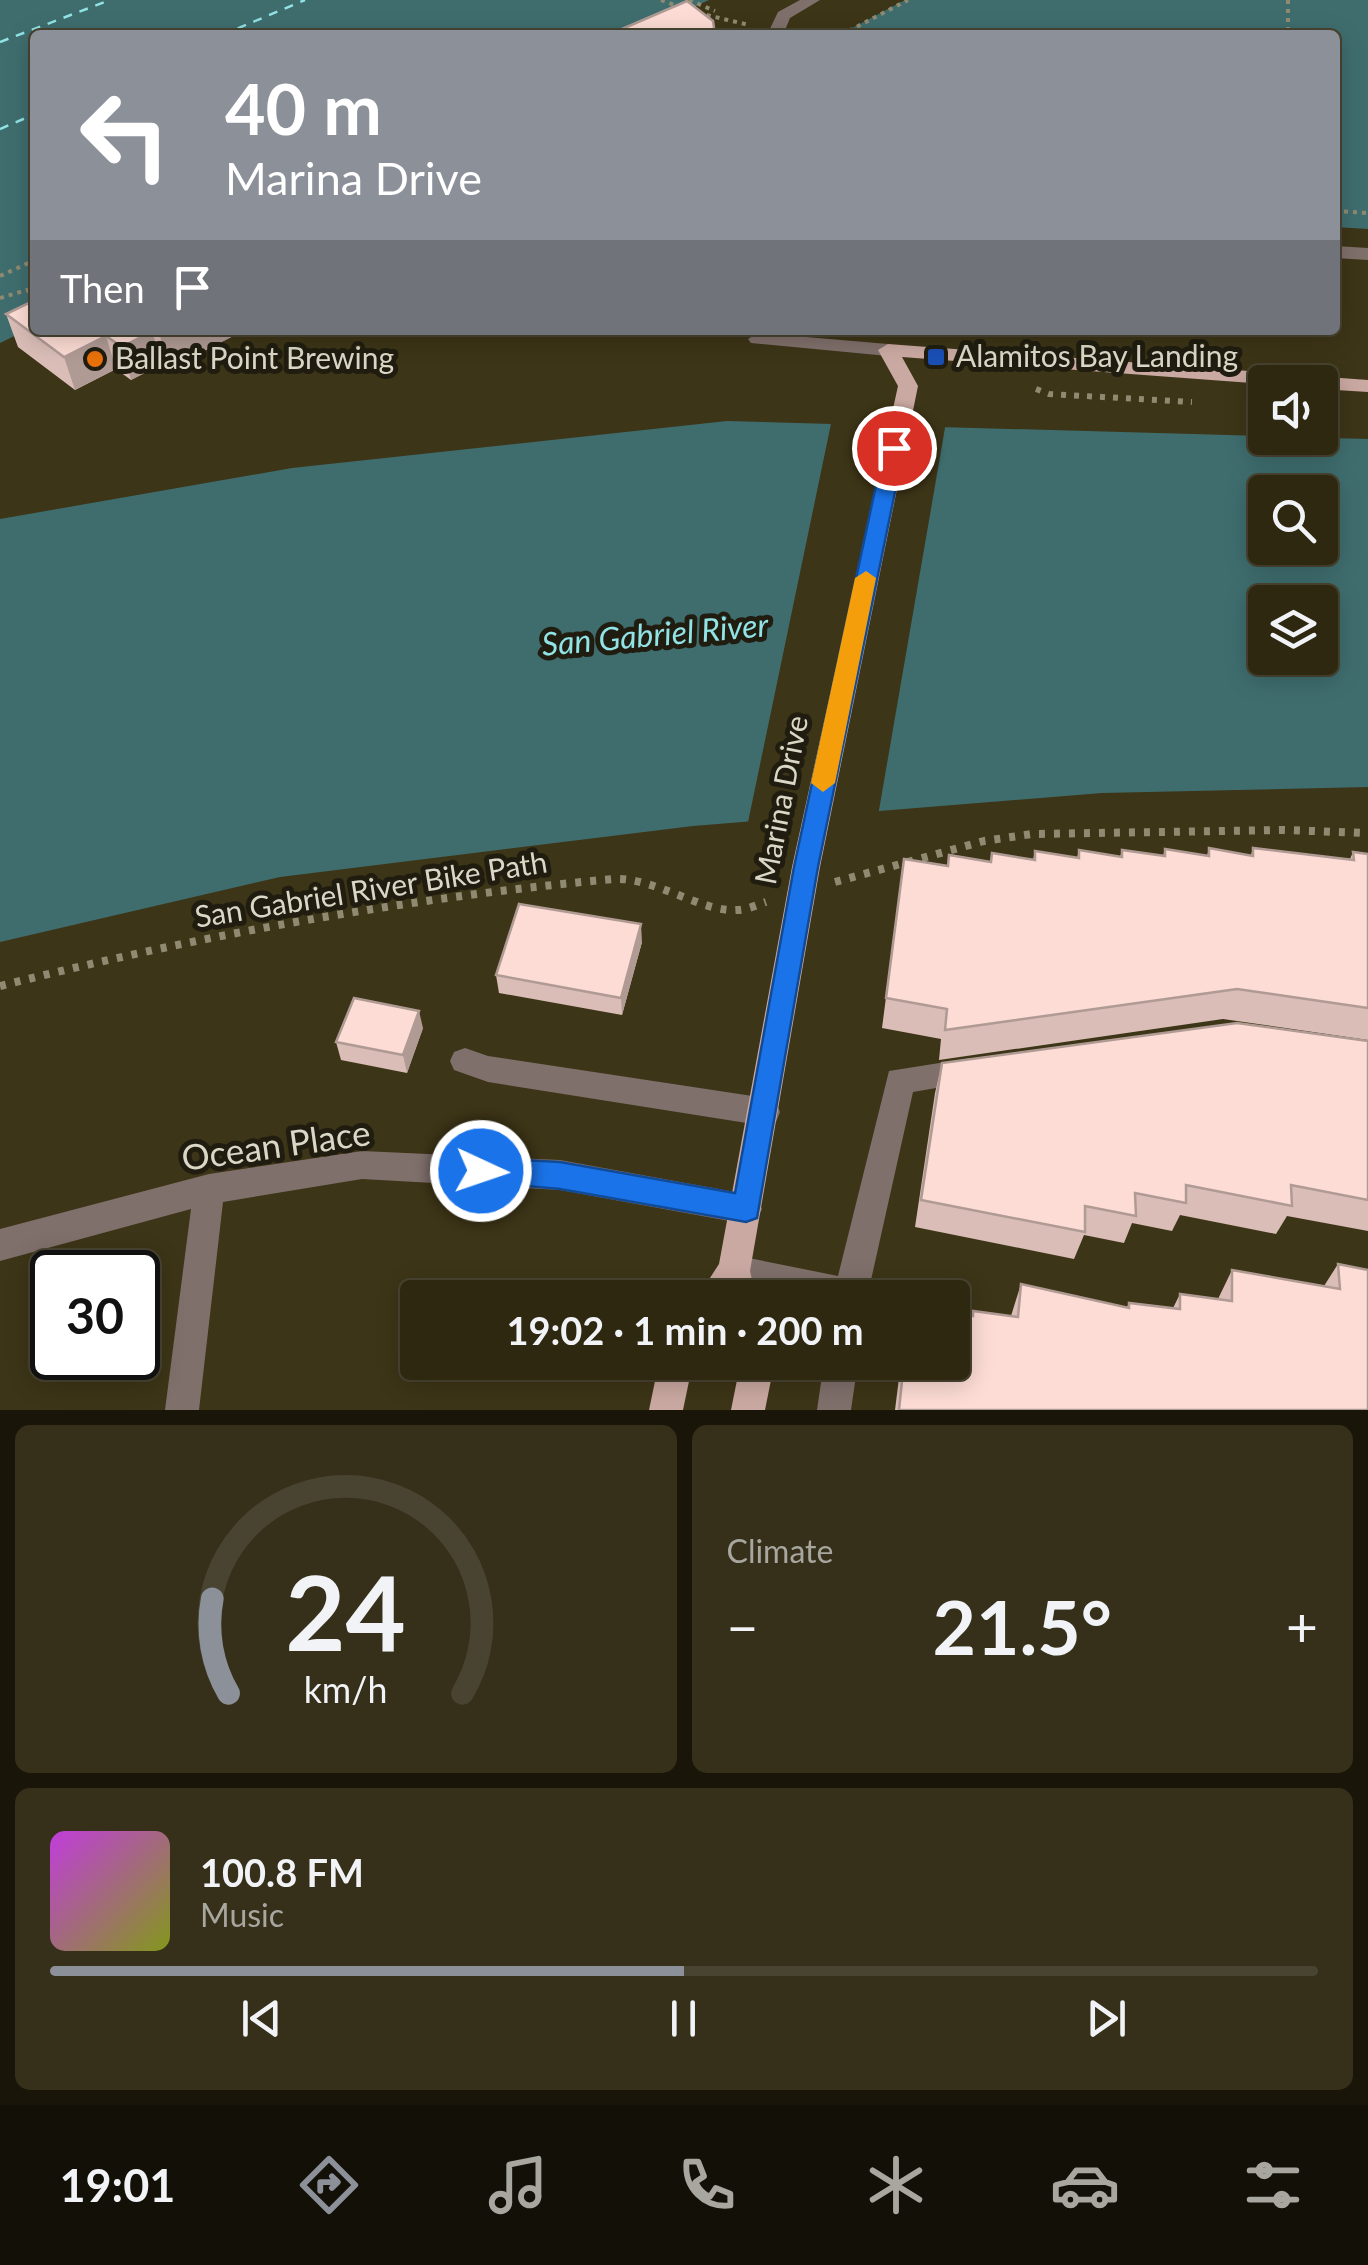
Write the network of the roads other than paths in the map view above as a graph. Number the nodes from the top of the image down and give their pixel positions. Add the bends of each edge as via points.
1 (812, 0) edge
2 (776, 30) edge
3 (1340, 252) edge
4 (1368, 254) edge
5 (873, 335) edge
6 (758, 339) dead end
7 (888, 350) junction
8 (1368, 386) edge
9 (466, 1061) dead end
10 (998, 1067) edge
11 (765, 1112) junction
12 (210, 1189) junction
13 (746, 1209) junction
14 (0, 1245) edge
15 (737, 1280) edge
16 (854, 1280) edge
17 (672, 1380) edge
18 (754, 1380) edge
19 (838, 1380) edge
20 (182, 1410) edge
21 (666, 1410) edge
22 (748, 1410) edge
23 (834, 1410) edge

1 - 2 street via 783,15
3 - 4 street
5 - 7 street
6 - 7 street
7 - 8 main road
7 - 11 main road, Marina Drive via 908,386 806,867
9 - 11 street
10 - 16 street via 900,1080
11 - 13 main road, Marina Drive
12 - 13 street, Ocean Place via 362,1165 560,1175
12 - 14 street, Ocean Place
12 - 20 street
13 - 15 main road, Marina Drive
17 - 21 main road
18 - 22 main road
19 - 23 street

